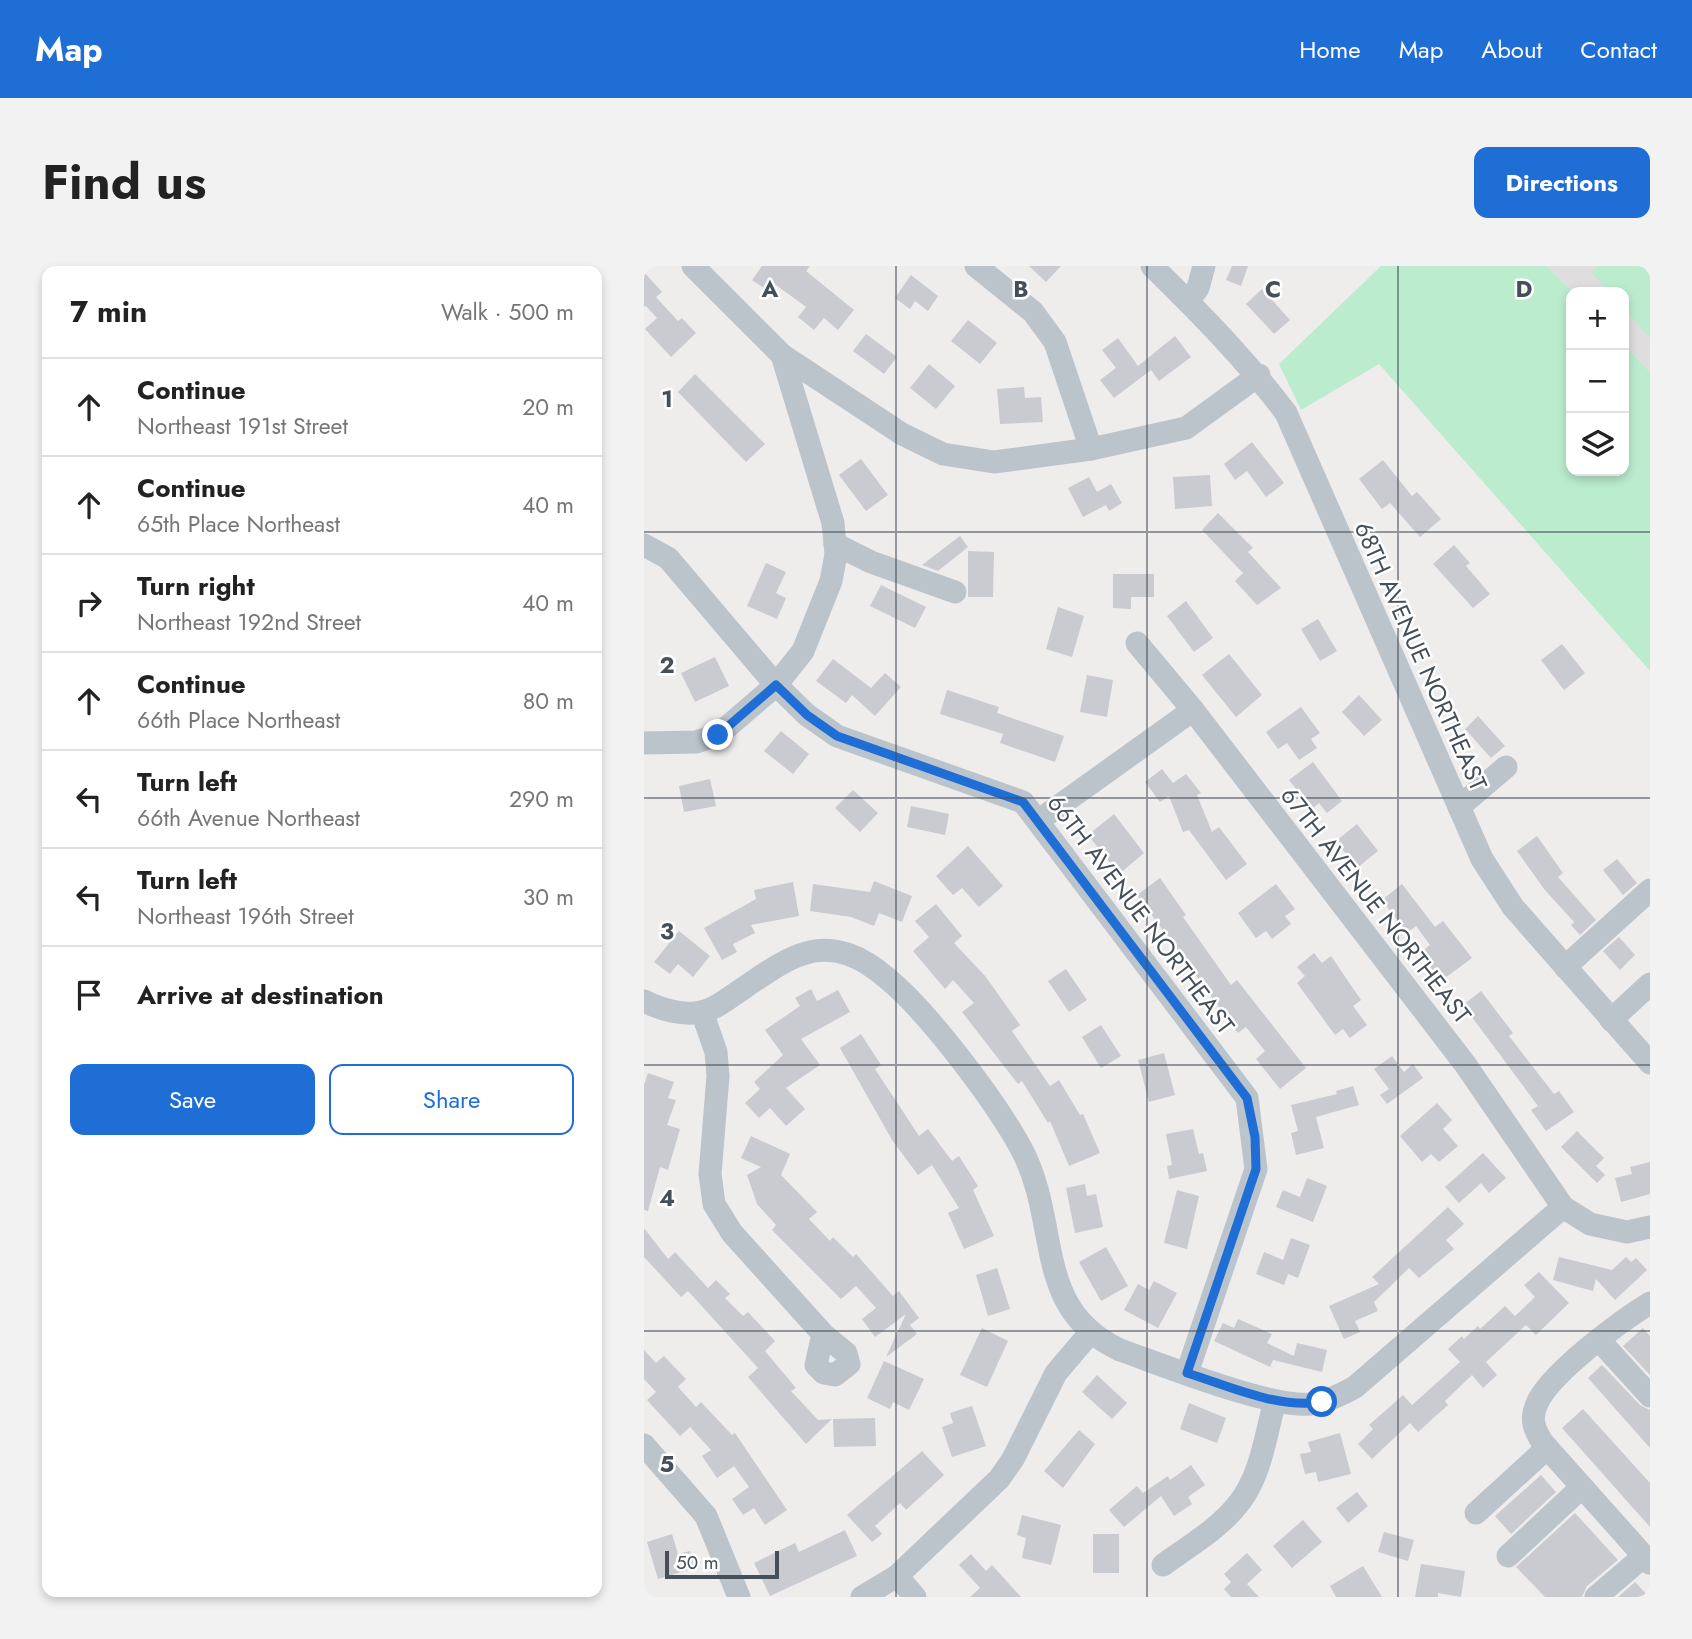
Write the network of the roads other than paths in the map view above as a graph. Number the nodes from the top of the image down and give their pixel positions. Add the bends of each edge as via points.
1 (693, 266) edge
2 (976, 266) edge
3 (1152, 266) edge
4 (1204, 266) edge
5 (1188, 301) junction
6 (782, 355) junction
7 (1259, 376) junction
8 (1091, 449) junction
9 (835, 544) junction
10 (644, 545) edge
11 (955, 592) dead end
12 (1137, 643) dead end
13 (776, 685) junction
14 (1193, 710) junction
15 (644, 743) edge
16 (1506, 767) dead end
17 (1459, 807) junction
18 (1038, 821) junction
19 (1650, 890) edge
20 (1565, 967) junction
21 (1650, 985) edge
22 (644, 1001) edge
23 (702, 1012) junction
24 (1611, 1020) junction
25 (1650, 1063) edge
26 (1563, 1207) junction
27 (1650, 1227) edge
28 (1650, 1303) edge
29 (1090, 1333) junction
30 (823, 1334) dead end
31 (1600, 1340) junction
32 (1187, 1373) junction
33 (1650, 1396) edge
34 (1275, 1401) junction
35 (644, 1446) edge
36 (1547, 1448) junction
37 (1583, 1487) junction
38 (1476, 1513) dead end
39 (1508, 1556) dead end
40 (1647, 1559) edge
41 (1163, 1565) dead end
42 (897, 1576) junction
43 (739, 1597) edge
44 (862, 1597) edge
45 (915, 1597) edge
46 (1596, 1597) edge

1 - 6 street
2 - 8 street via 1033,312 1055,342
3 - 5 street, 68TH AVENUE NORTHEAST
4 - 5 street via 1198,288
5 - 7 street, 68TH AVENUE NORTHEAST
6 - 8 street via 902,434 943,454 994,462
6 - 9 street
7 - 8 street via 1186,428
7 - 17 street, 68TH AVENUE NORTHEAST via 1286,413
9 - 11 street
9 - 13 street via 831,581 820,612 803,651
10 - 13 street, 66TH AVENUE NORTHEAST via 668,558
12 - 14 street, 67TH AVENUE NORTHEAST
13 - 15 street via 718,735 696,742
13 - 18 street, 66TH AVENUE NORTHEAST via 837,736 997,790 1023,802
14 - 18 street
14 - 26 street, 67TH AVENUE NORTHEAST via 1465,1064
16 - 17 street
17 - 20 street, 68TH AVENUE NORTHEAST via 1482,859 1513,907
18 - 32 street, 66TH AVENUE NORTHEAST via 1247,1098 1256,1169
19 - 20 street
20 - 24 street, 68TH AVENUE NORTHEAST
21 - 24 street
22 - 23 street via 682,1013
23 - 29 street via 802,952 828,950 850,956 889,980 975,1080 1021,1149 1036,1186 1061,1293 1069,1310
23 - 30 street via 716,1052 718,1076 710,1174 714,1205 732,1233
24 - 25 street, 68TH AVENUE NORTHEAST
26 - 27 street via 1590,1224 1614,1230
26 - 34 street via 1355,1387 1322,1402
28 - 31 street
29 - 32 street via 1120,1350
29 - 42 street via 1056,1373 999,1479
31 - 33 street
31 - 36 street via 1549,1385 1535,1406 1532,1422
32 - 34 street
34 - 41 street via 1255,1473 1241,1502
35 - 43 street via 706,1516
36 - 37 street
36 - 38 street
37 - 39 street
37 - 40 street
40 - 46 street
42 - 44 street
42 - 45 street

